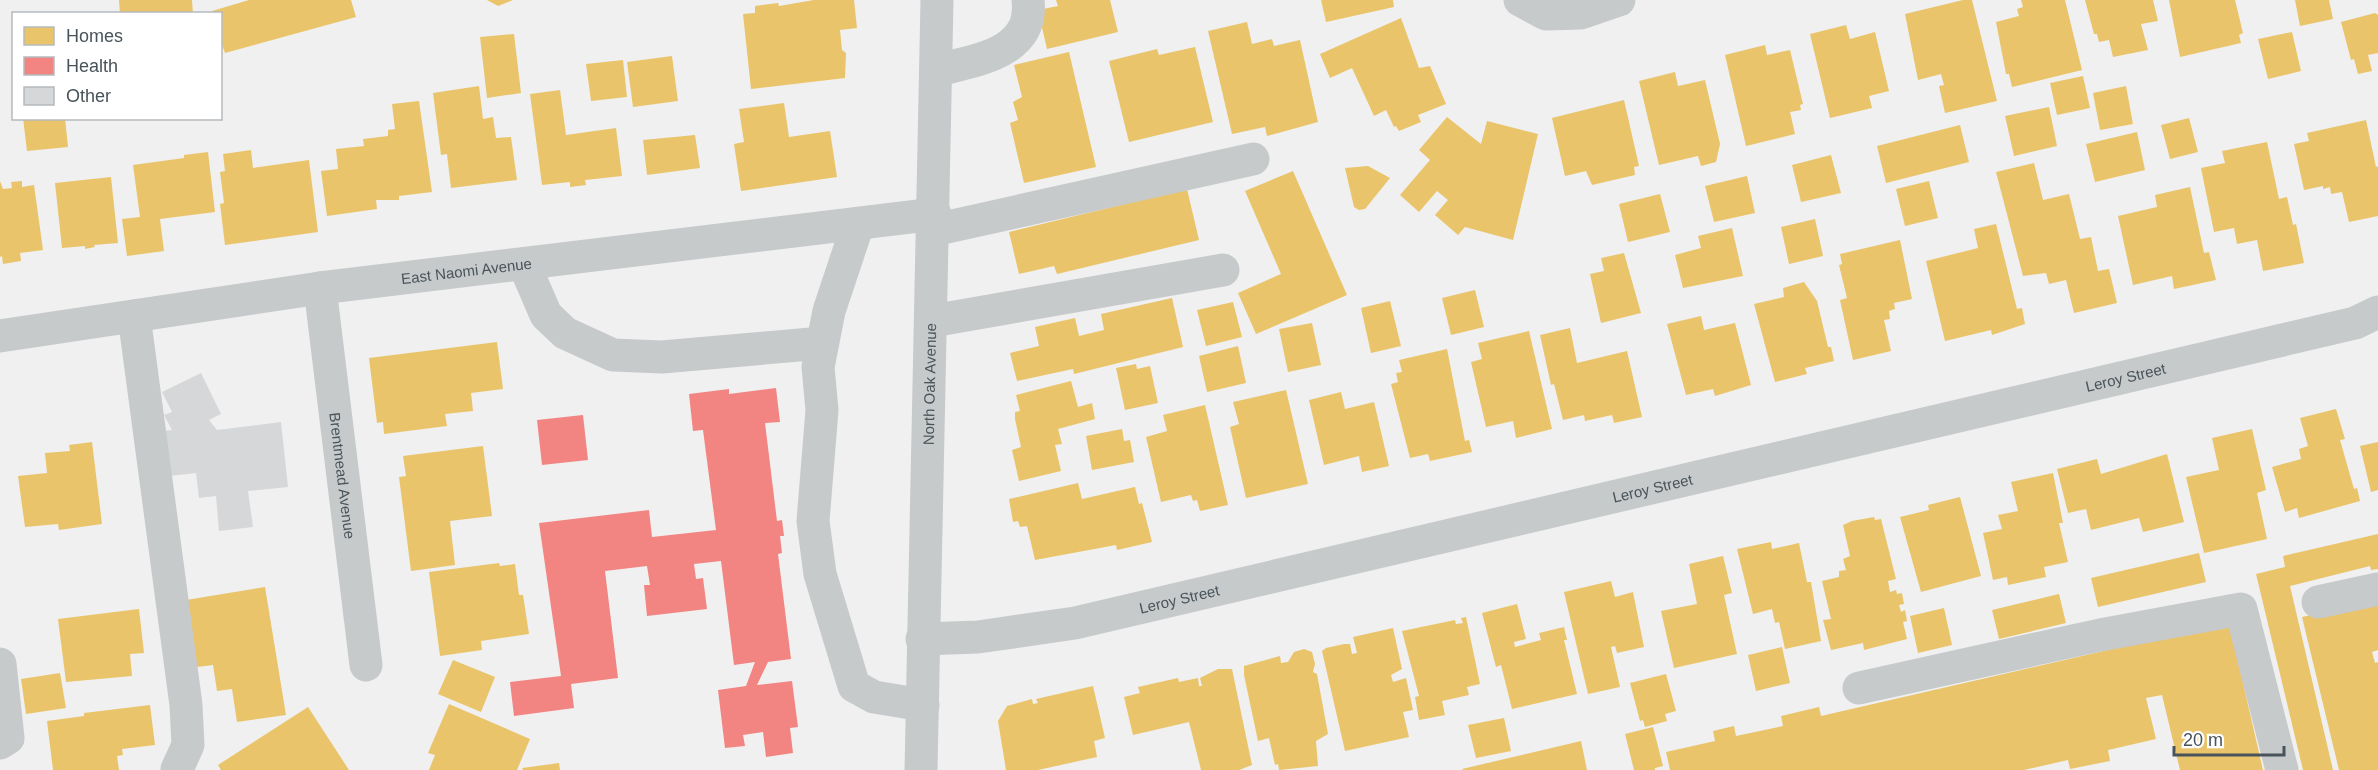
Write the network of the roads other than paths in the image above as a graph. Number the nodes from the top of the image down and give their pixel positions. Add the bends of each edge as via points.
1 (937, 0) edge
2 (1028, 0) edge
3 (1520, 0) edge
4 (1619, 0) edge
5 (938, 70) junction
6 (1252, 159) dead end
7 (934, 222) junction
8 (858, 224) junction
9 (524, 264) junction
10 (1223, 270) dead end
11 (320, 288) junction
12 (2378, 312) edge
13 (134, 316) junction
14 (932, 321) junction
15 (0, 336) edge
16 (822, 343) junction
17 (2378, 589) edge
18 (2318, 602) dead end
19 (922, 639) junction
20 (0, 664) edge
21 (366, 664) dead end
22 (1859, 688) dead end
23 (923, 705) junction
24 (0, 743) edge
25 (177, 769) edge
26 (921, 770) edge
27 (2282, 770) edge

1 - 5 street, North Oak Avenue
2 - 5 street via 1024,29 1002,52
3 - 4 street via 1546,14 1581,13
5 - 7 street, North Oak Avenue
6 - 7 street, East Naomi Avenue
7 - 8 street, East Naomi Avenue
7 - 14 street, North Oak Avenue
8 - 9 street, East Naomi Avenue
8 - 16 street
9 - 11 street, East Naomi Avenue
9 - 16 street via 546,315 565,333 614,355 662,357
10 - 14 street
11 - 13 street, East Naomi Avenue
11 - 21 street, Brentmead Avenue
12 - 19 street, Leroy Street via 2343,326 1075,623 978,638
13 - 15 street, East Naomi Avenue
13 - 25 street via 186,705 188,745
14 - 19 street, North Oak Avenue
16 - 23 street via 818,367 822,410 813,521 820,574 854,686 873,697
17 - 18 street
19 - 23 street, North Oak Avenue
20 - 24 street via 8,738
22 - 27 street via 2100,635 2241,609
23 - 26 street, North Oak Avenue

